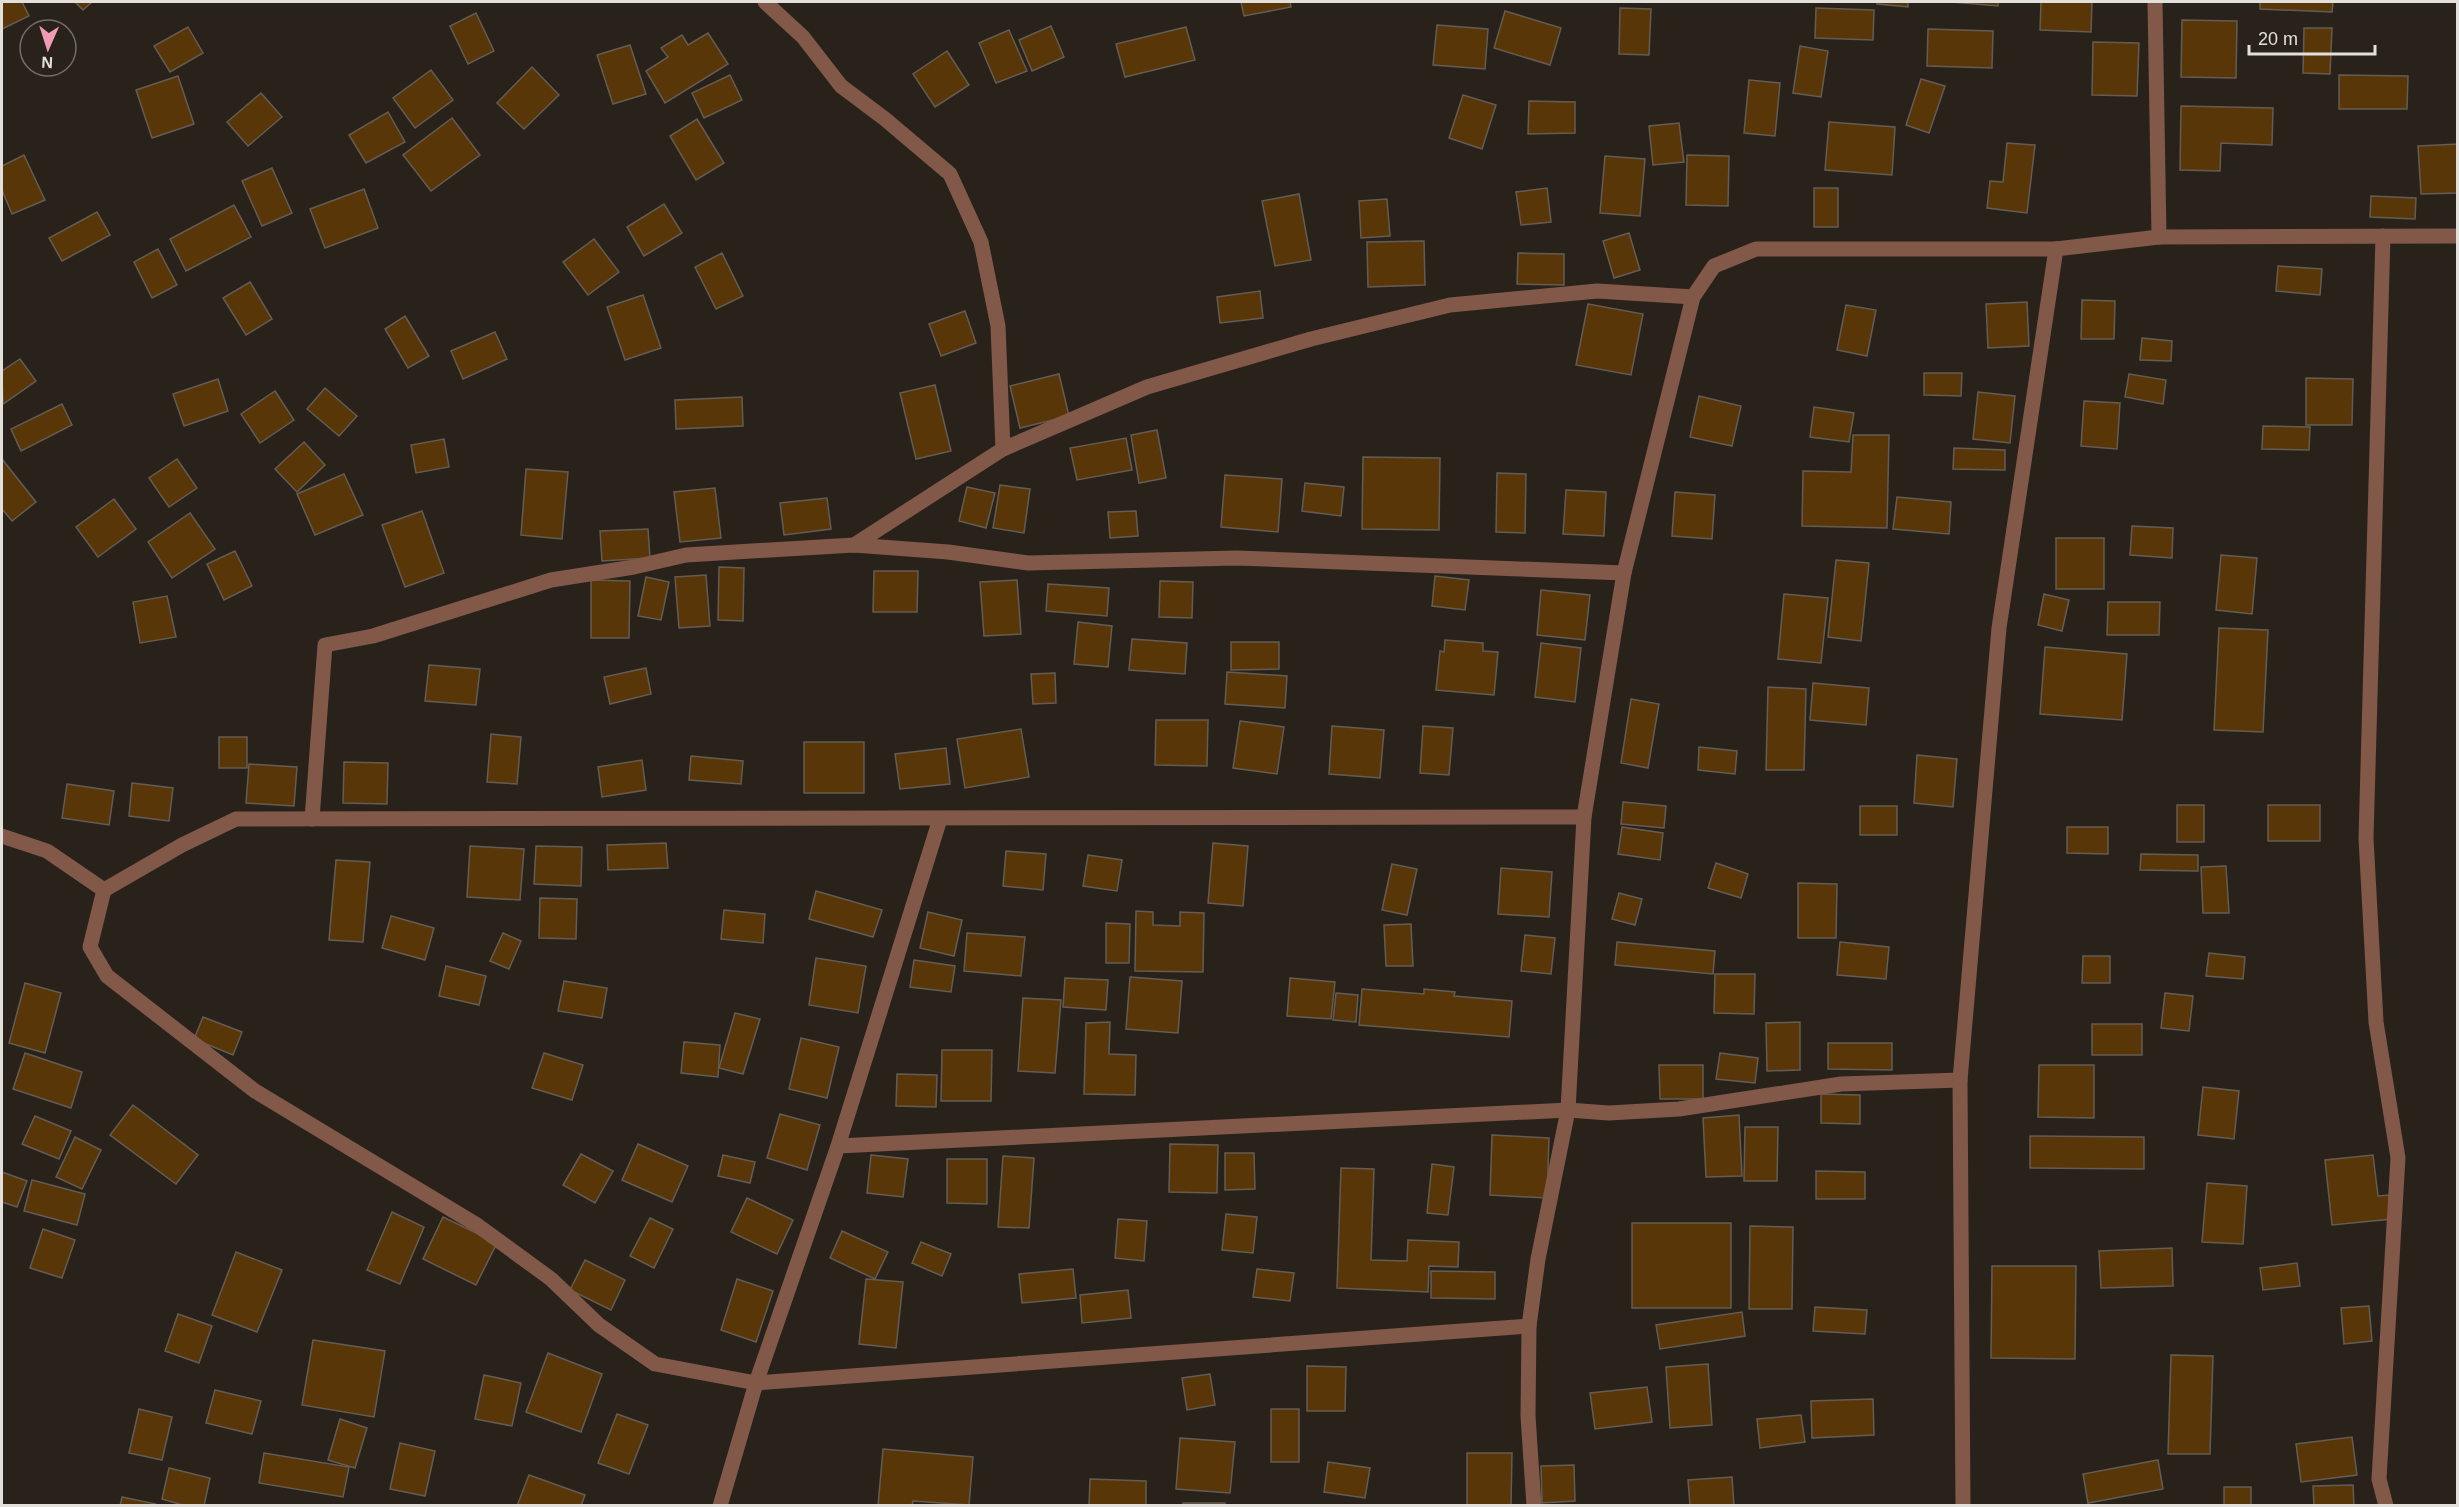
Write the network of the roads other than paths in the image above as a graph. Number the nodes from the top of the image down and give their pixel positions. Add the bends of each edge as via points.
1 (765, 2) edge
2 (2155, 2) edge
3 (2383, 236) junction
4 (2457, 236) edge
5 (2159, 237) junction
6 (2056, 249) junction
7 (1693, 297) junction
8 (1003, 449) junction
9 (854, 544) junction
10 (1624, 573) junction
11 (1584, 817) junction
12 (312, 819) junction
13 (940, 819) junction
14 (2, 836) edge
15 (104, 890) junction
16 (1960, 1080) junction
17 (1568, 1110) junction
18 (838, 1146) junction
19 (1529, 1326) junction
20 (756, 1383) junction
21 (720, 1506) edge
22 (1534, 1506) edge
23 (1963, 1506) edge
24 (2386, 1506) edge

1 - 8 street via 803,37 841,86 950,174 981,242 998,326
2 - 5 street
3 - 4 street
3 - 5 street
3 - 24 street via 2366,838 2376,1022 2398,1158 2379,1479
5 - 6 street
6 - 7 street via 1756,249 1714,266
6 - 16 street via 1999,628
7 - 8 street via 1597,291 1450,305 1311,339 1147,387
7 - 10 street
8 - 9 street
9 - 10 street via 1028,563 1237,558
9 - 12 street via 686,555 551,580 373,636 325,645
10 - 11 street
11 - 13 street
11 - 17 street
12 - 13 street
12 - 15 street via 236,819 182,844
13 - 18 street
14 - 15 street via 47,851
15 - 20 street via 90,947 107,976 255,1091 477,1225 551,1280 598,1324 655,1364
16 - 17 street via 1841,1084 1679,1109 1609,1113
16 - 23 street
17 - 18 street
17 - 19 street via 1538,1258
18 - 20 street
19 - 20 street
19 - 22 street via 1528,1416
20 - 21 street

